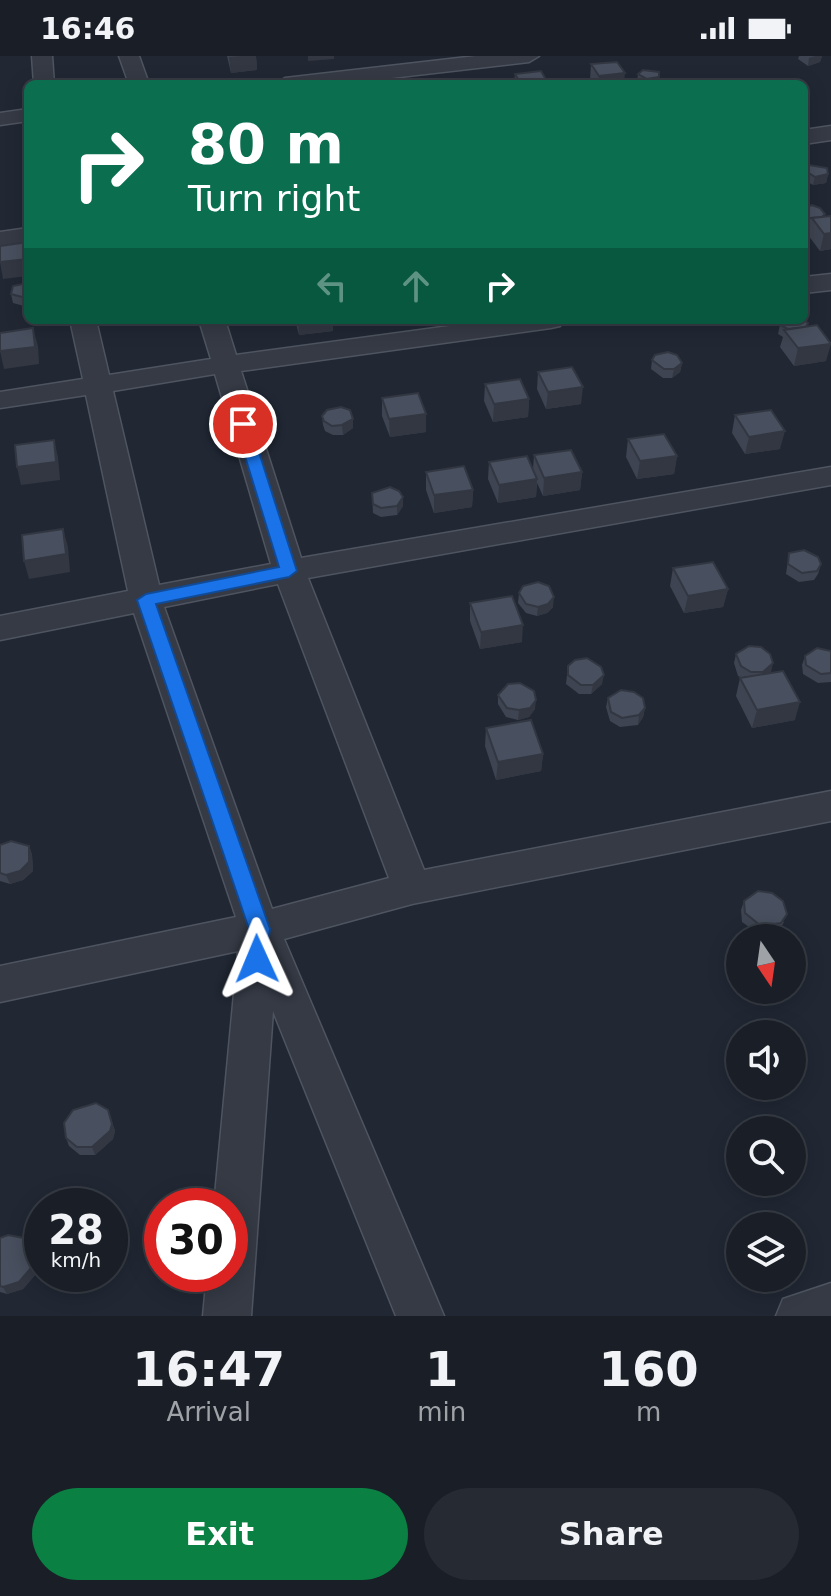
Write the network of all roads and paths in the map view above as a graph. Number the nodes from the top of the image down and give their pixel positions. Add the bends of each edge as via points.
1 (42, 56) edge
2 (129, 56) edge
3 (529, 56) edge
4 (44, 80) edge
5 (138, 80) edge
6 (320, 80) edge
7 (24, 116) edge
8 (0, 119) edge
9 (831, 133) edge
10 (808, 136) edge
11 (24, 236) edge
12 (0, 239) edge
13 (831, 282) edge
14 (808, 285) edge
15 (84, 324) edge
16 (213, 324) edge
17 (522, 324) edge
18 (224, 365) junction
19 (96, 385) junction
20 (0, 400) edge
21 (831, 476) edge
22 (289, 571) junction
23 (146, 600) junction
24 (0, 628) edge
25 (831, 806) edge
26 (412, 888) junction
27 (260, 929) junction
28 (0, 984) edge
29 (831, 1307) edge
30 (227, 1316) edge
31 (420, 1316) edge
32 (800, 1316) edge

1 - 4 street
2 - 5 street
3 - 6 street
7 - 8 street
9 - 10 street
11 - 12 street
13 - 14 street
15 - 19 street
16 - 18 street
17 - 18 street
18 - 19 street
18 - 22 street
19 - 20 street
19 - 23 street
21 - 22 street
22 - 23 street
22 - 26 street
23 - 24 street
23 - 27 street
25 - 26 street
26 - 27 street
27 - 28 street
27 - 30 street
27 - 31 street
29 - 32 street

